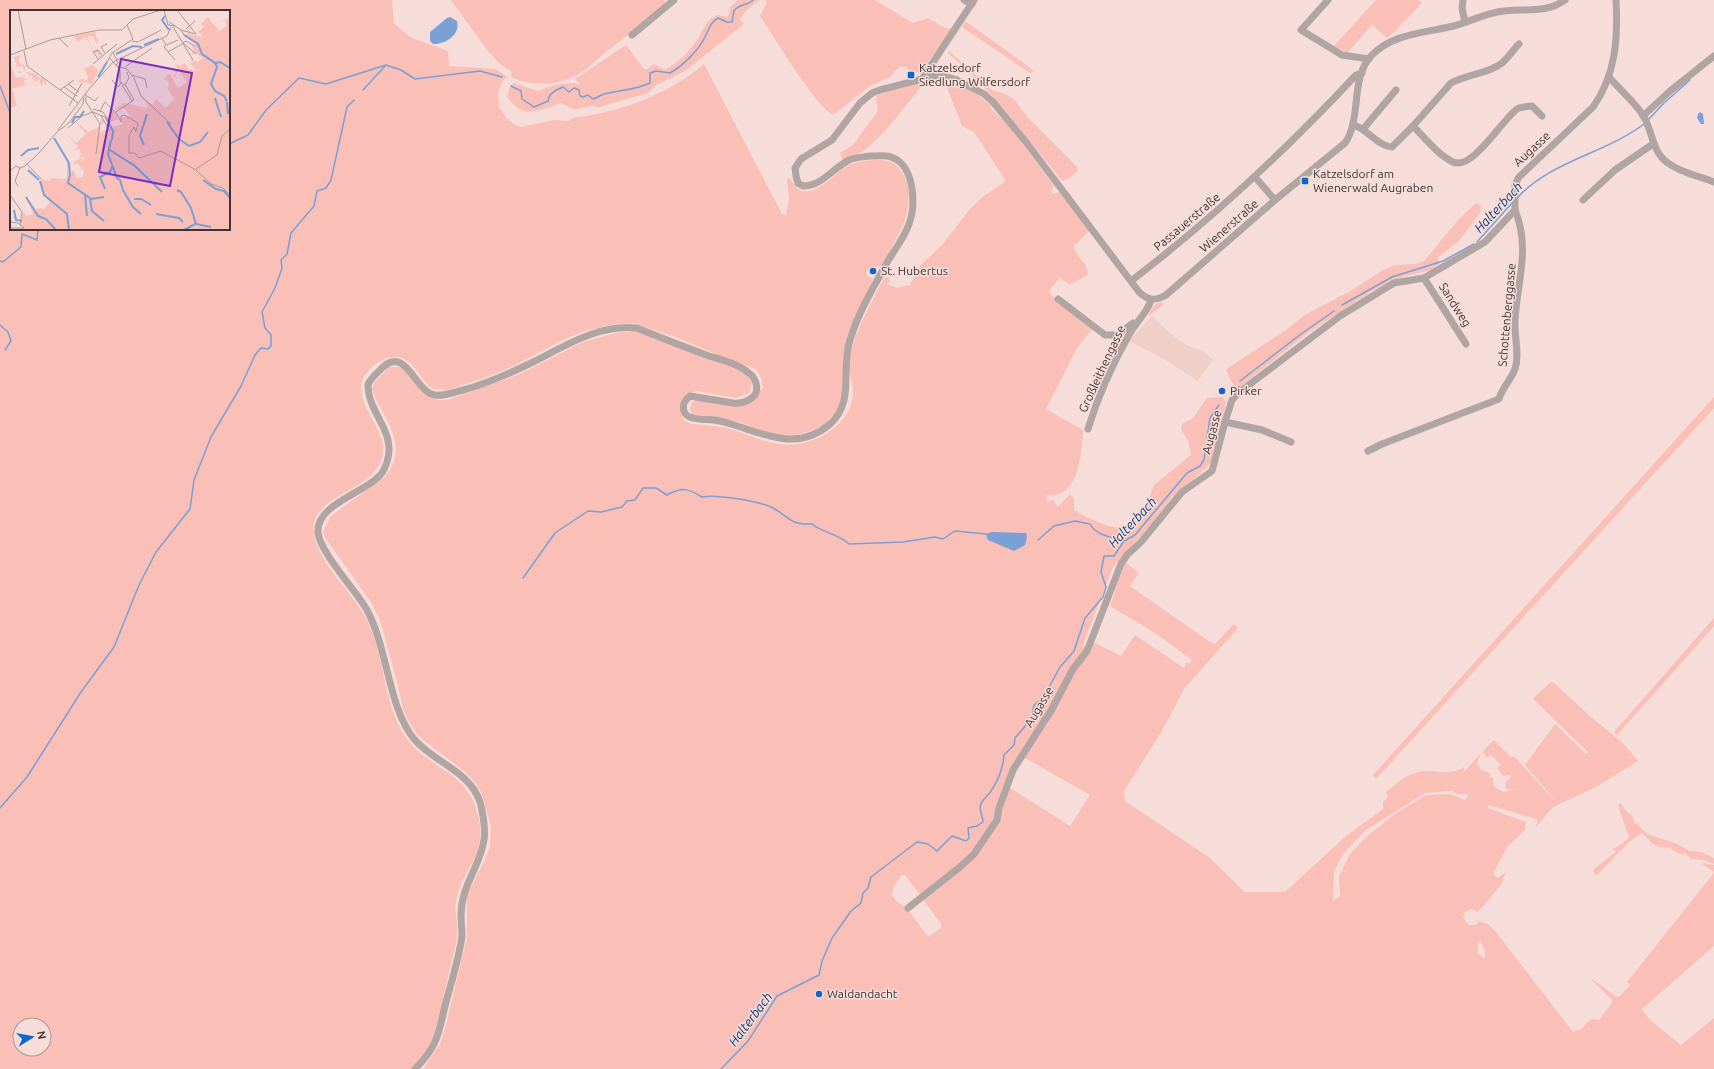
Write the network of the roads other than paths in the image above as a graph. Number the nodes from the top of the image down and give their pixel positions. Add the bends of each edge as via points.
1 (674, 0) edge
2 (964, 0) edge
3 (1328, 0) edge
4 (1463, 0) edge
5 (1565, 0) edge
6 (1616, 0) edge
7 (973, 2) edge
8 (1465, 22) junction
9 (632, 35) dead end
10 (1519, 44) dead end
11 (1714, 56) edge
12 (1369, 59) junction
13 (1362, 73) junction
14 (1609, 77) junction
15 (922, 78) junction
16 (1396, 90) dead end
17 (1542, 116) dead end
18 (1645, 120) junction
19 (1354, 125) junction
20 (1413, 126) junction
21 (1364, 128) junction
22 (1653, 144) junction
23 (1255, 177) junction
24 (1714, 180) edge
25 (1275, 200) junction
26 (1583, 200) dead end
27 (1515, 208) junction
28 (1424, 278) junction
29 (1131, 281) junction
30 (1058, 299) dead end
31 (1151, 300) junction
32 (1136, 323) junction
33 (1466, 344) dead end
34 (1225, 422) junction
35 (1088, 429) dead end
36 (1291, 442) dead end
37 (1368, 451) dead end
38 (908, 908) dead end
39 (415, 1069) edge

1 - 9 street
2 - 7 street
3 - 12 street via 1301,30 1342,54
4 - 8 street
5 - 8 street, Wienerstraße via 1545,9 1500,11
6 - 14 street, Augasse via 1618,30
7 - 15 street
8 - 12 street, Wienerstraße via 1398,38 1383,46
10 - 20 street via 1502,63 1492,69 1459,78 1451,83
11 - 18 street via 1675,87
12 - 13 street, Wienerstraße
13 - 19 street, Wienerstraße
13 - 23 street, Passauerstraße via 1356,74
14 - 18 street
14 - 27 street, Augasse via 1593,107 1518,177 1514,192
15 - 29 street via 942,76 957,80 984,94 993,102
15 - 39 street via 872,93 860,103 832,140 801,160 795,168 798,183 809,186 851,160 876,156 891,157 903,166 910,180 912,193 912,213 908,225 878,278 849,340 845,364 847,386 844,403 829,424 818,431 780,440 723,422 692,418 685,414 683,407 685,400 690,396 740,404 755,395 756,380 750,373 733,364 637,328 623,327 592,334 567,343 508,374 472,388 439,396 424,390 404,365 397,362 385,366 368,384 368,394 388,439 390,450 386,464 382,473 369,484 324,514 318,525 318,535 366,608 379,636 403,723 416,741 474,789 484,820 484,843 462,897 460,946 438,1033 428,1055
16 - 21 street
17 - 20 street via 1532,106 1518,108 1473,158 1455,163
18 - 22 street
19 - 21 street
19 - 25 street, Wienerstraße via 1345,144
20 - 21 street via 1392,147 1385,147
22 - 24 street via 1669,164
22 - 26 street via 1615,170
23 - 25 street
23 - 29 street, Passauerstraße via 1181,243
25 - 31 street, Wienerstraße via 1166,294
27 - 28 street, Augasse via 1486,242
27 - 37 street, Schottenberggasse via 1523,240 1523,263 1515,321 1517,358 1515,369 1499,398
28 - 33 street, Sandweg
28 - 34 street, Augasse via 1394,283 1340,316 1238,393 1232,400
29 - 31 street via 1143,296
30 - 32 street via 1104,335 1113,336 1133,322
31 - 32 street, Großleithengasse via 1147,312
32 - 35 street, Großleithengasse via 1097,400
34 - 36 street via 1262,430
34 - 38 street, Augasse via 1212,471 1182,492 1121,564 1087,651 1073,669 1052,709 1013,770 997,820 974,854

